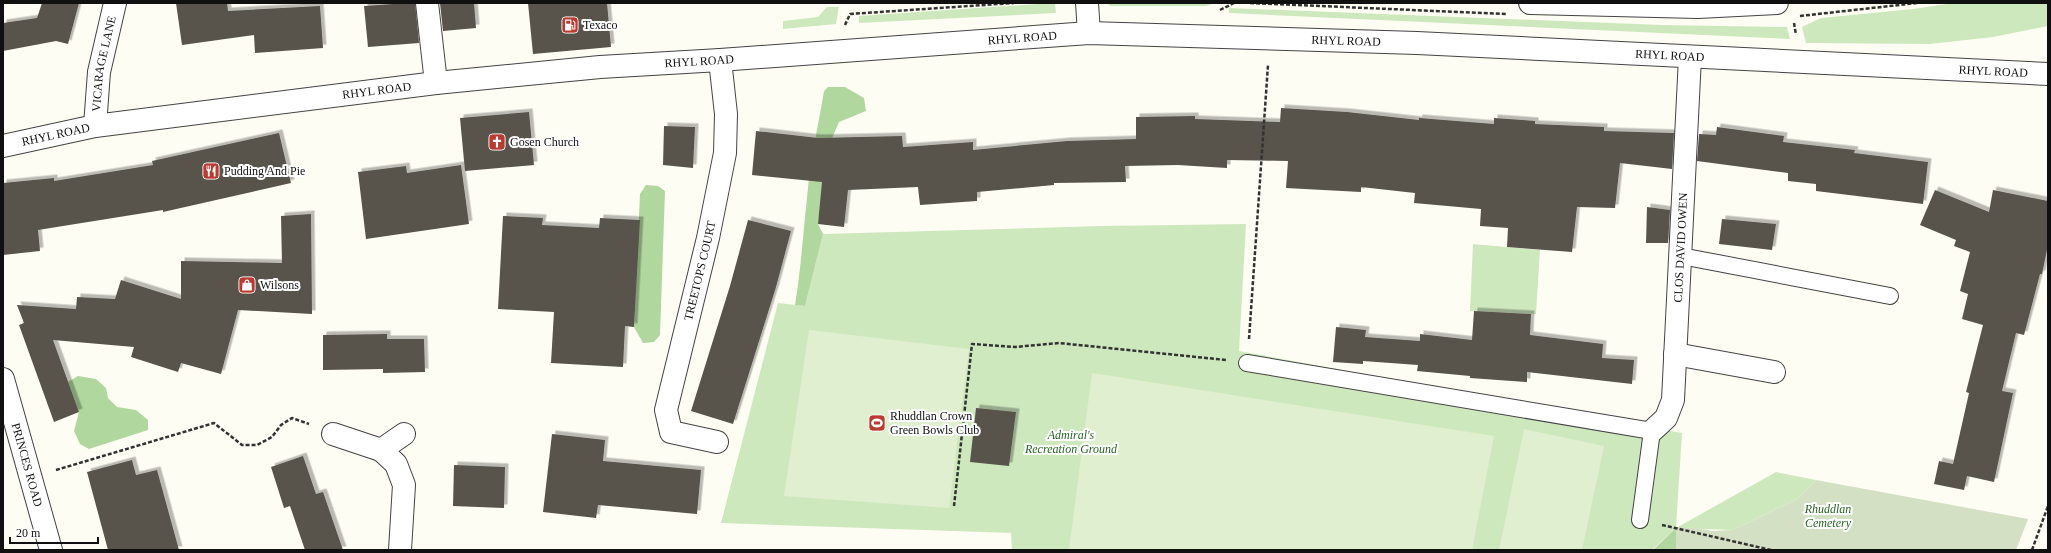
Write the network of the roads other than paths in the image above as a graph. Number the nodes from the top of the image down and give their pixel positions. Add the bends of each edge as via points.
1 (115, 3) edge
2 (427, 3) edge
3 (1087, 3) edge
4 (1530, 3) edge
5 (1777, 3) edge
6 (1089, 33) junction
7 (1690, 57) junction
8 (720, 60) junction
9 (2048, 74) edge
10 (436, 83) junction
11 (96, 126) junction
12 (3, 146) edge
13 (1681, 256) junction
14 (1890, 296) dead end
15 (1675, 354) junction
16 (1247, 363) road end
17 (1774, 372) dead end
18 (3, 379) edge
19 (1652, 431) junction
20 (333, 434) road end
21 (404, 434) dead end
22 (717, 442) dead end
23 (381, 450) junction
24 (1640, 520) road end
25 (51, 550) edge
26 (400, 550) edge

1 - 11 street, VICARAGE LANE via 99,72
2 - 10 street
3 - 6 street
4 - 5 street via 1698,7
6 - 7 street, RHYL ROAD via 1417,43
6 - 8 street, RHYL ROAD
7 - 9 street, RHYL ROAD
7 - 13 street, CLOS DAVID OWEN
8 - 10 street, RHYL ROAD via 600,67
8 - 22 street, TREETOPS COURT via 726,114 725,153 708,238 666,410 671,432
10 - 11 street, RHYL ROAD
11 - 12 street, RHYL ROAD
13 - 14 lane
13 - 15 street, CLOS DAVID OWEN
15 - 17 street
15 - 19 street, CLOS DAVID OWEN via 1673,400 1666,418
16 - 19 lane
18 - 25 street, PRINCES ROAD
19 - 24 lane
20 - 23 street
21 - 23 street
23 - 26 street via 396,464 404,485

